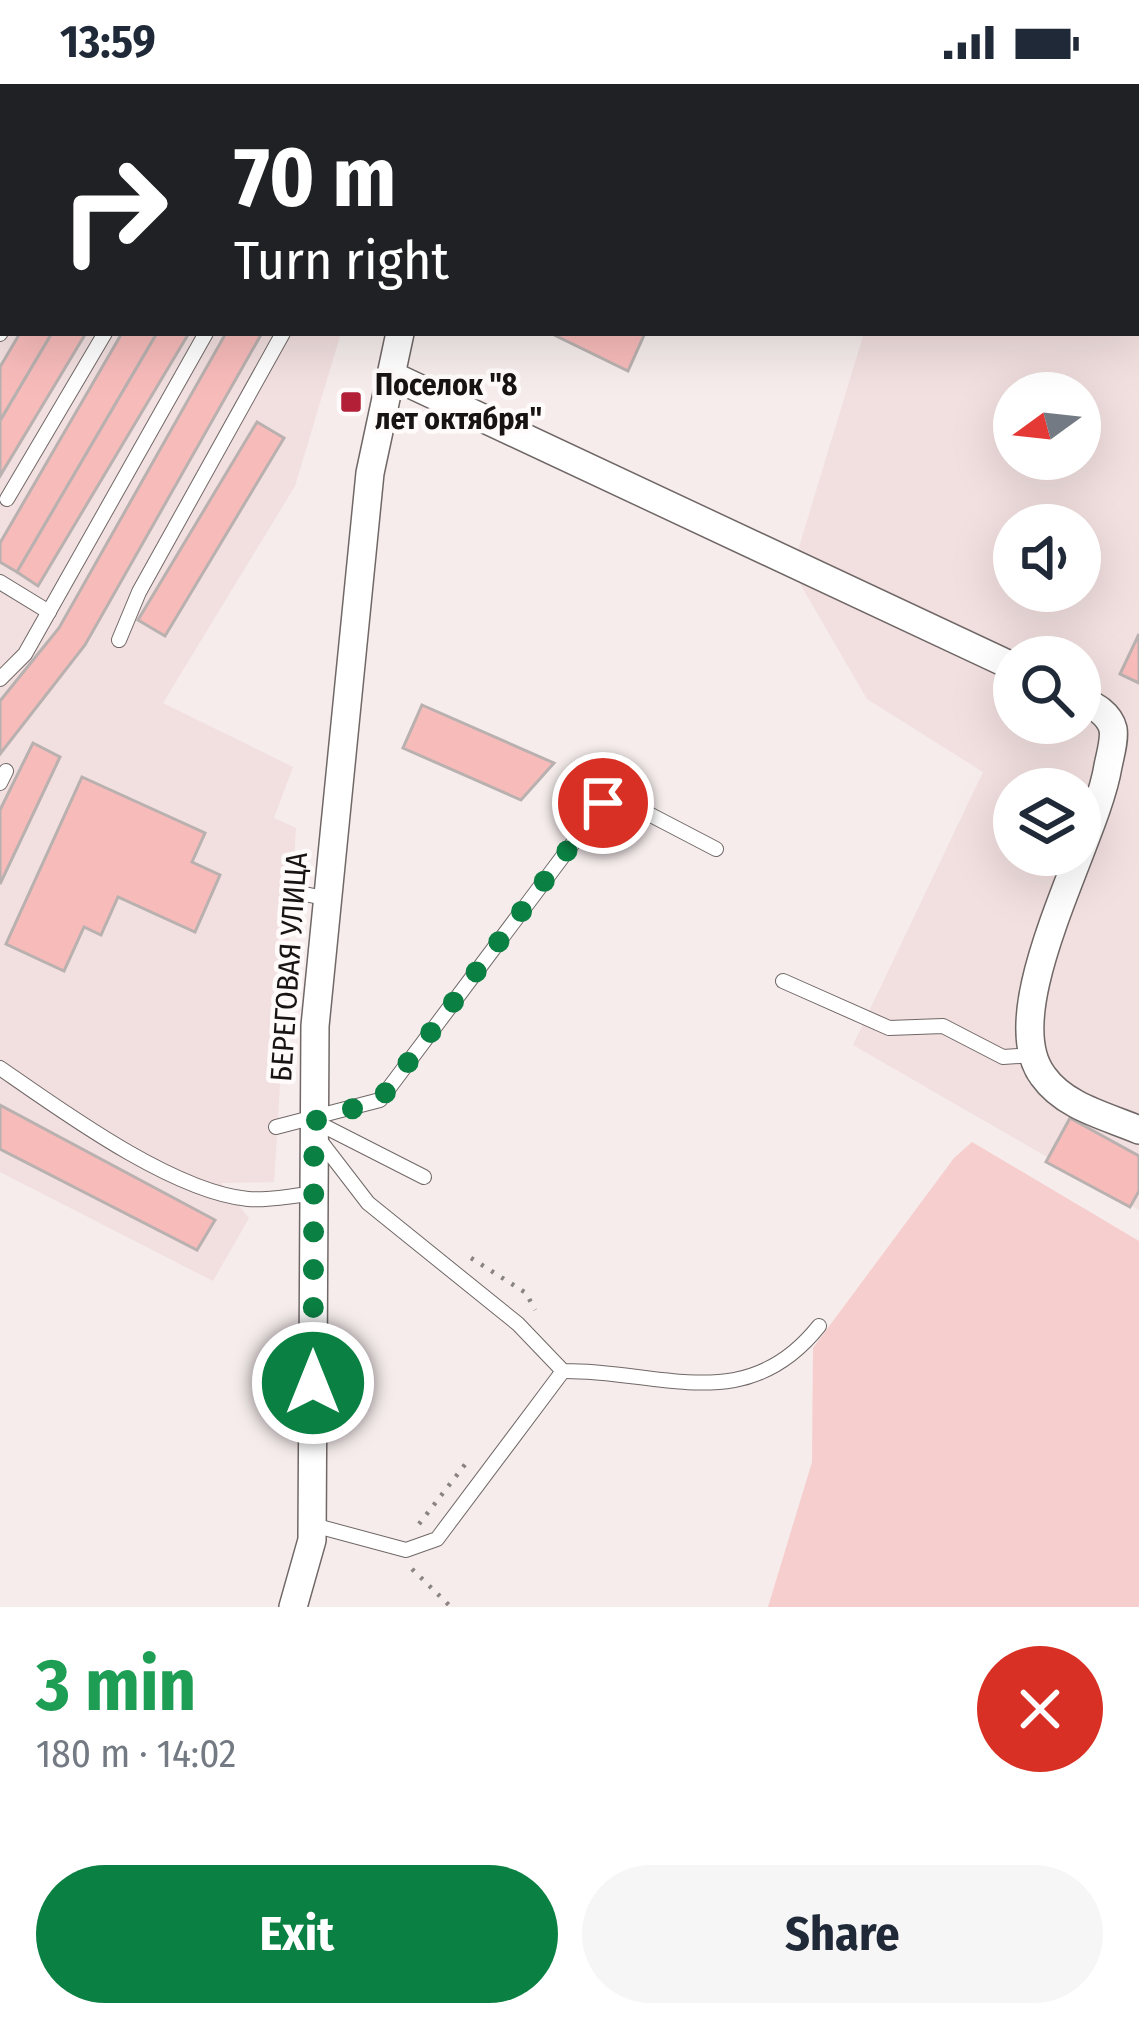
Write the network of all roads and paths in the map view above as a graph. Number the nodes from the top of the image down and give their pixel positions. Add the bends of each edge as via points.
1 (103, 336) edge
2 (204, 336) edge
3 (281, 336) edge
4 (400, 336) edge
5 (393, 376) junction
6 (7, 499) dead end
7 (0, 582) edge
8 (49, 612) junction
9 (119, 640) dead end
10 (993, 657) edge
11 (0, 679) edge
12 (1101, 709) edge
13 (716, 849) dead end
14 (290, 891) dead end
15 (324, 898) junction
16 (783, 981) dead end
17 (1034, 1054) junction
18 (0, 1068) edge
19 (276, 1127) dead end
20 (314, 1128) junction
21 (1139, 1130) edge
22 (424, 1177) dead end
23 (314, 1193) junction
24 (455, 1247) dead end
25 (819, 1326) dead end
26 (544, 1352) junction
27 (563, 1371) junction
28 (471, 1457) dead end
29 (313, 1525) junction
30 (406, 1550) junction
31 (293, 1607) edge

1 - 6 lane
2 - 8 lane
3 - 9 lane
4 - 5 street, БЕРЕГОВАЯ УЛИЦА
5 - 10 street
5 - 15 street, БЕРЕГОВАЯ УЛИЦА via 370,473
7 - 8 lane
8 - 11 lane
12 - 17 street via 1114,730 1104,793 1039,973 1028,1028
13 - 20 lane via 624,801 603,803 380,1100
14 - 15 lane
15 - 20 street, БЕРЕГОВАЯ УЛИЦА
16 - 17 lane via 890,1028 943,1026 1004,1058
17 - 21 street via 1039,1072 1067,1100
18 - 23 lane via 76,1121 200,1187 249,1199
19 - 20 lane
20 - 22 lane
20 - 23 street, БЕРЕГОВАЯ УЛИЦА
20 - 26 lane via 368,1204
23 - 29 street, БЕРЕГОВАЯ УЛИЦА
24 - 26 path via 526,1293 542,1322
25 - 27 lane via 795,1357 722,1384
26 - 27 lane
27 - 30 lane via 437,1539
28 - 30 path
29 - 30 lane
29 - 31 street, БЕРЕГОВАЯ УЛИЦА

